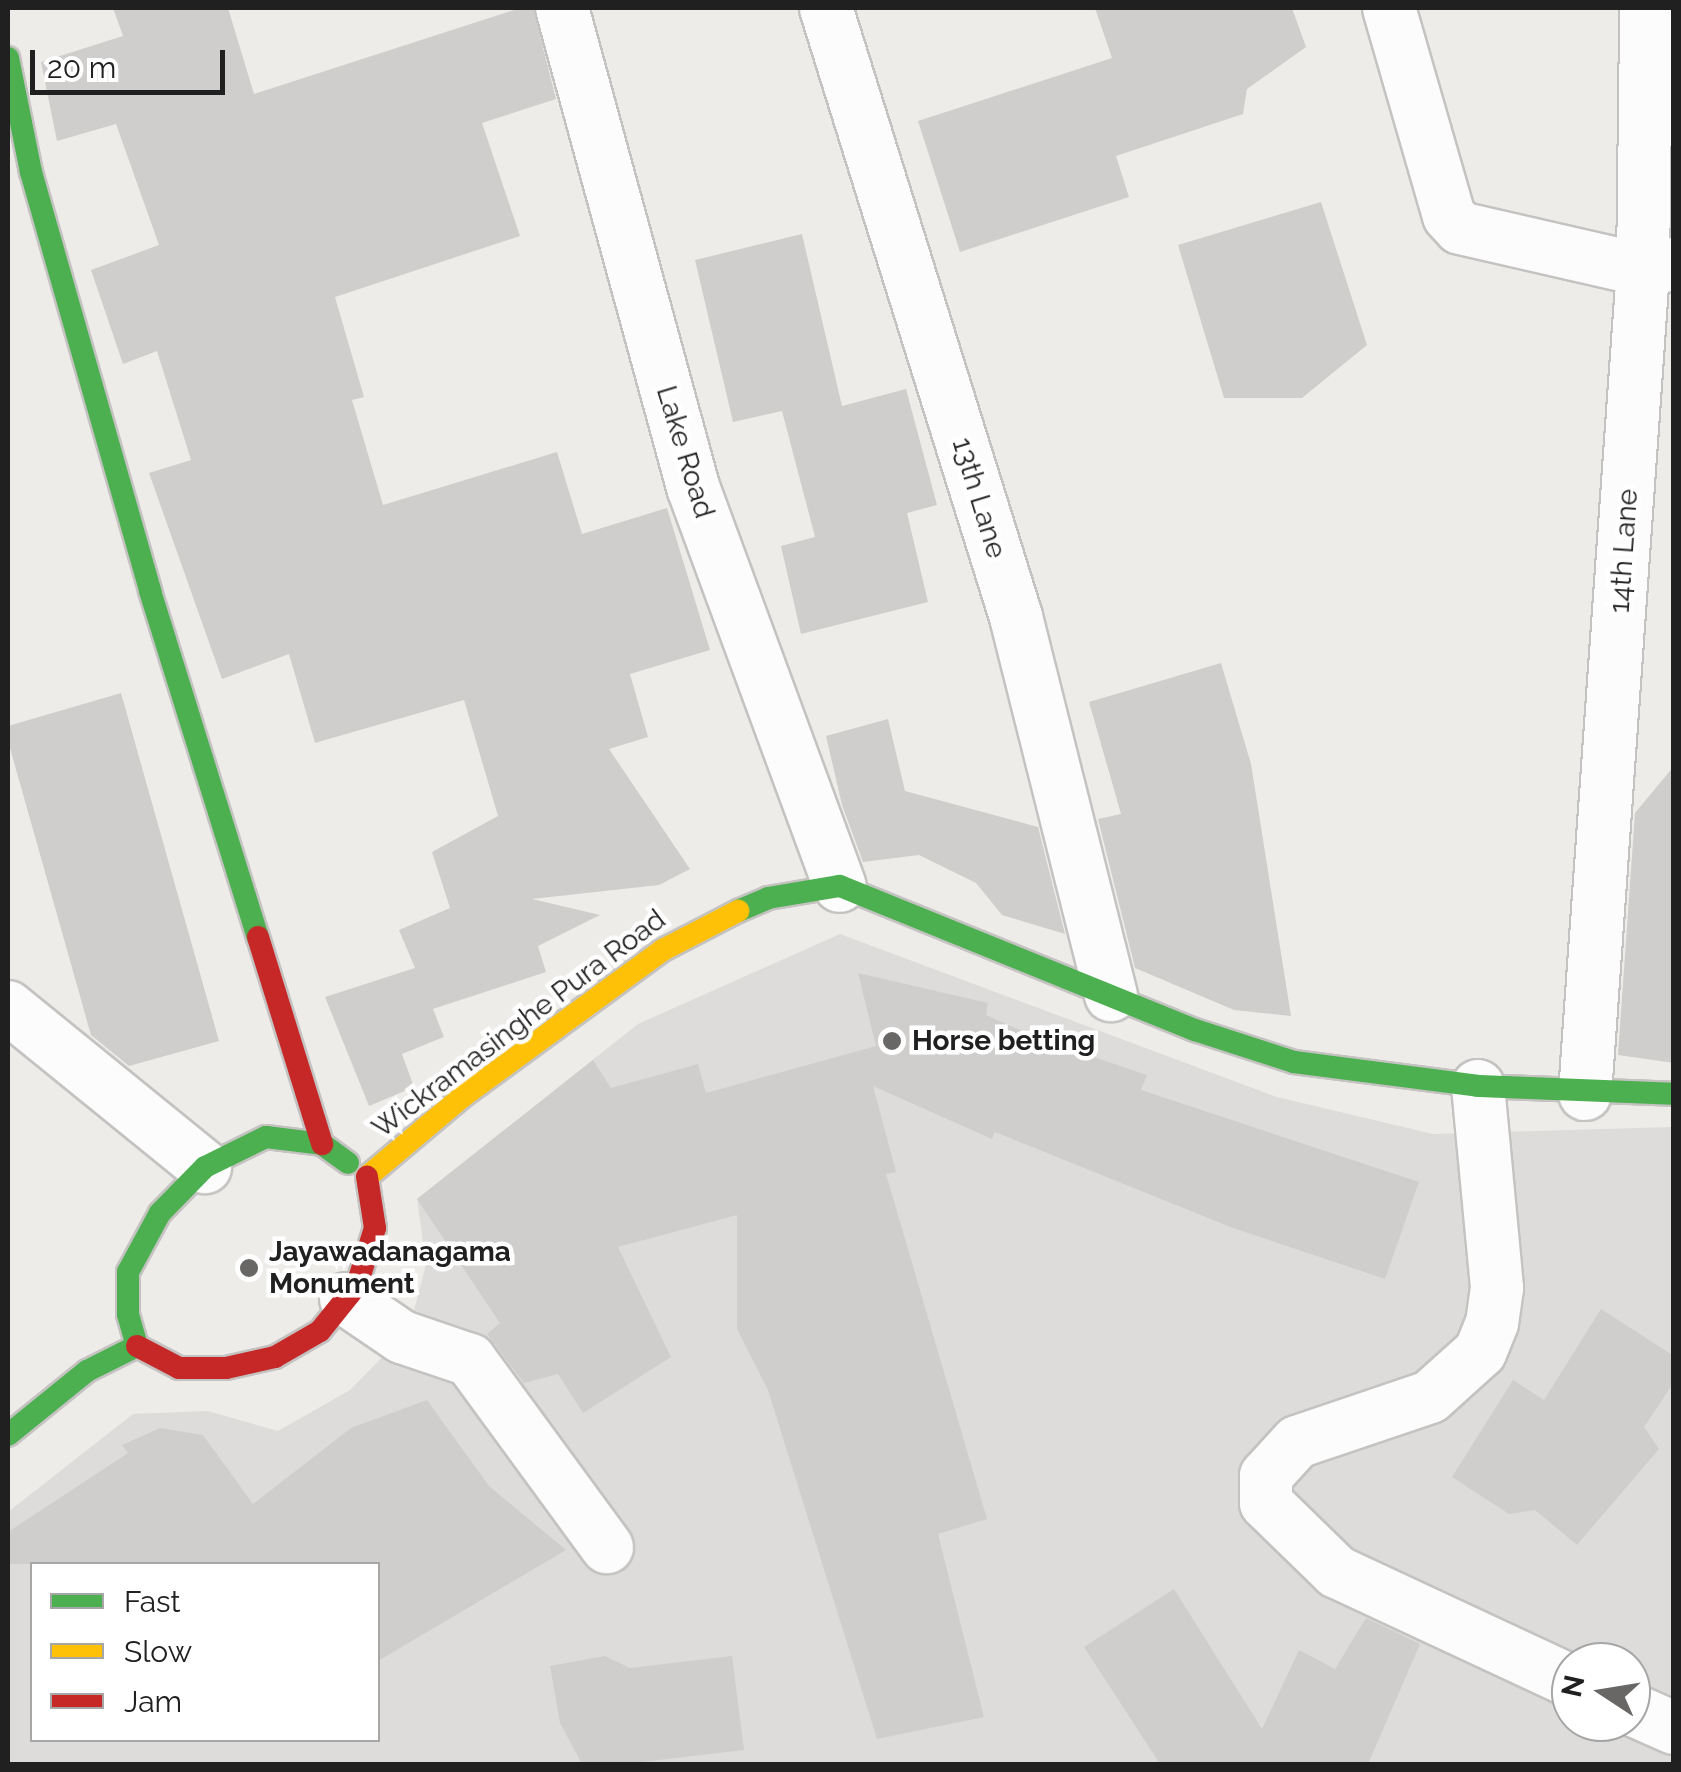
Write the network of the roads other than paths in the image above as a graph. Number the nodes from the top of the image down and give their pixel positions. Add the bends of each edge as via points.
1 (562, 8) edge
2 (826, 8) edge
3 (1389, 8) edge
4 (1646, 8) edge
5 (8, 58) edge
6 (1658, 267) edge
7 (840, 886) junction
8 (1111, 995) junction
9 (8, 1007) edge
10 (1478, 1086) junction
11 (1585, 1094) junction
12 (1674, 1094) edge
13 (322, 1144) junction
14 (205, 1167) junction
15 (367, 1177) junction
16 (346, 1299) junction
17 (137, 1346) junction
18 (8, 1435) edge
19 (607, 1547) dead end
20 (1551, 1672) edge
21 (1651, 1718) edge
22 (1674, 1728) edge

1 - 7 street, Lake Road via 693,487
2 - 8 street, 13th Lane via 1016,616
3 - 6 street via 1449,216 1460,228
4 - 6 street, 14th Lane
5 - 13 street via 31,172 150,591
6 - 11 street, 14th Lane
7 - 8 street
7 - 15 street, Wickramasinghe Pura Road via 768,898 662,950 462,1097
8 - 10 street via 1294,1062
9 - 14 street
10 - 11 street
10 - 20 street via 1498,1288 1480,1352 1430,1398 1296,1442 1266,1476 1266,1503 1337,1572
11 - 12 street
13 - 14 street via 266,1137
13 - 15 street
14 - 17 street via 160,1213 128,1272 128,1314
15 - 16 street, Wickramasinghe Pura Road via 375,1228
16 - 17 street, Wickramasinghe Pura Road via 320,1331 258,1361 179,1368
16 - 19 street via 402,1337 470,1360
17 - 18 street via 87,1371
21 - 22 street

